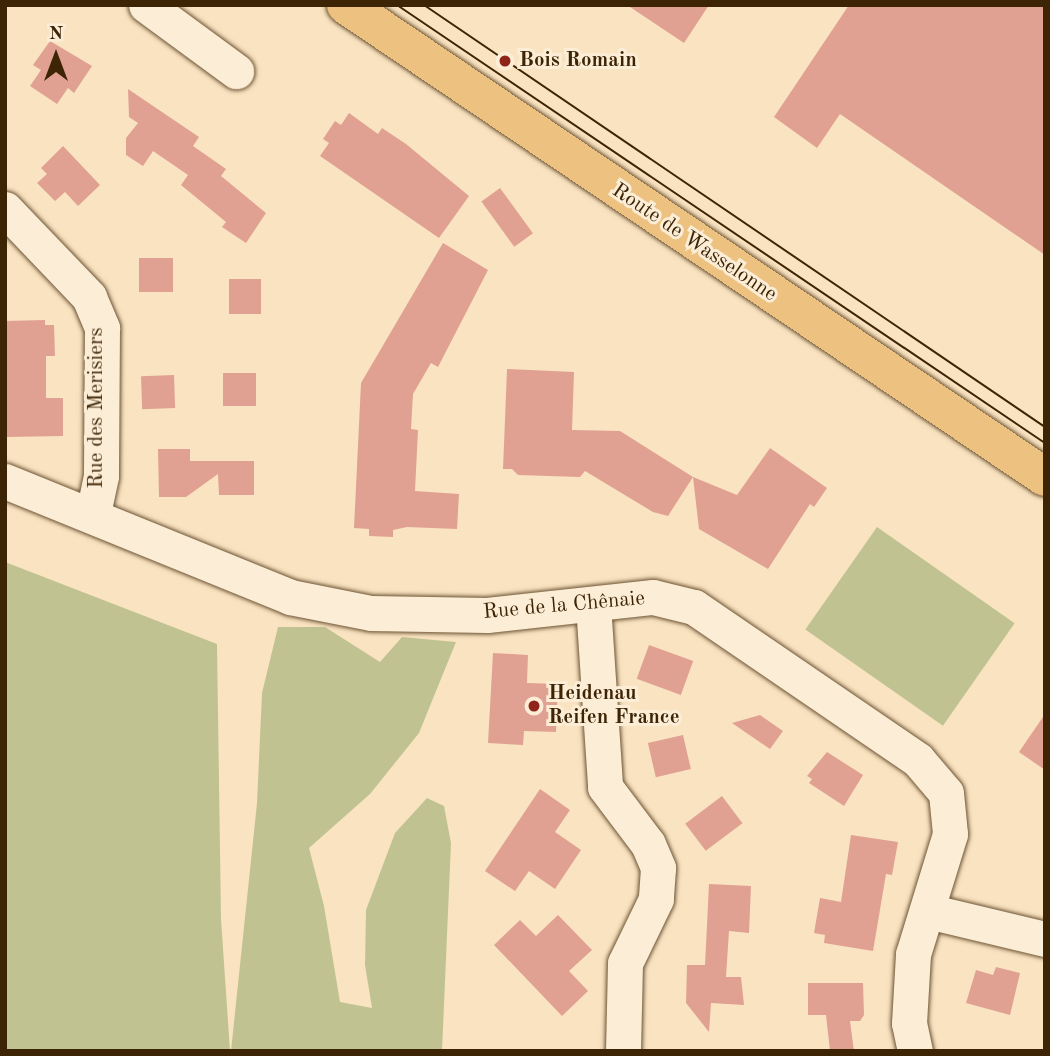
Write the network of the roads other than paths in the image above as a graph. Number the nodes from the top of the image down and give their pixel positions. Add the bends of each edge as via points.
1 (146, 5) edge
2 (346, 5) edge
3 (236, 71) dead end
4 (5, 209) edge
5 (1045, 477) edge
6 (5, 481) edge
7 (93, 515) junction
8 (593, 604) junction
9 (928, 911) junction
10 (1045, 939) edge
11 (623, 1051) edge
12 (915, 1051) edge

1 - 3 street
2 - 5 main road, Route de Wasselonne
4 - 7 street, Rue des Merisiers via 89,297 102,328 101,476
6 - 7 street, Rue de la Chênaie
7 - 8 street, Rue de la Chênaie via 290,597 371,613 487,615
8 - 9 street, Rue de la Chênaie via 653,597 694,607 919,760 946,793 950,834
8 - 11 street via 606,787 648,844 658,868 656,899 625,963
9 - 10 street
9 - 12 street, Rue de la Chênaie via 913,954 909,1023

